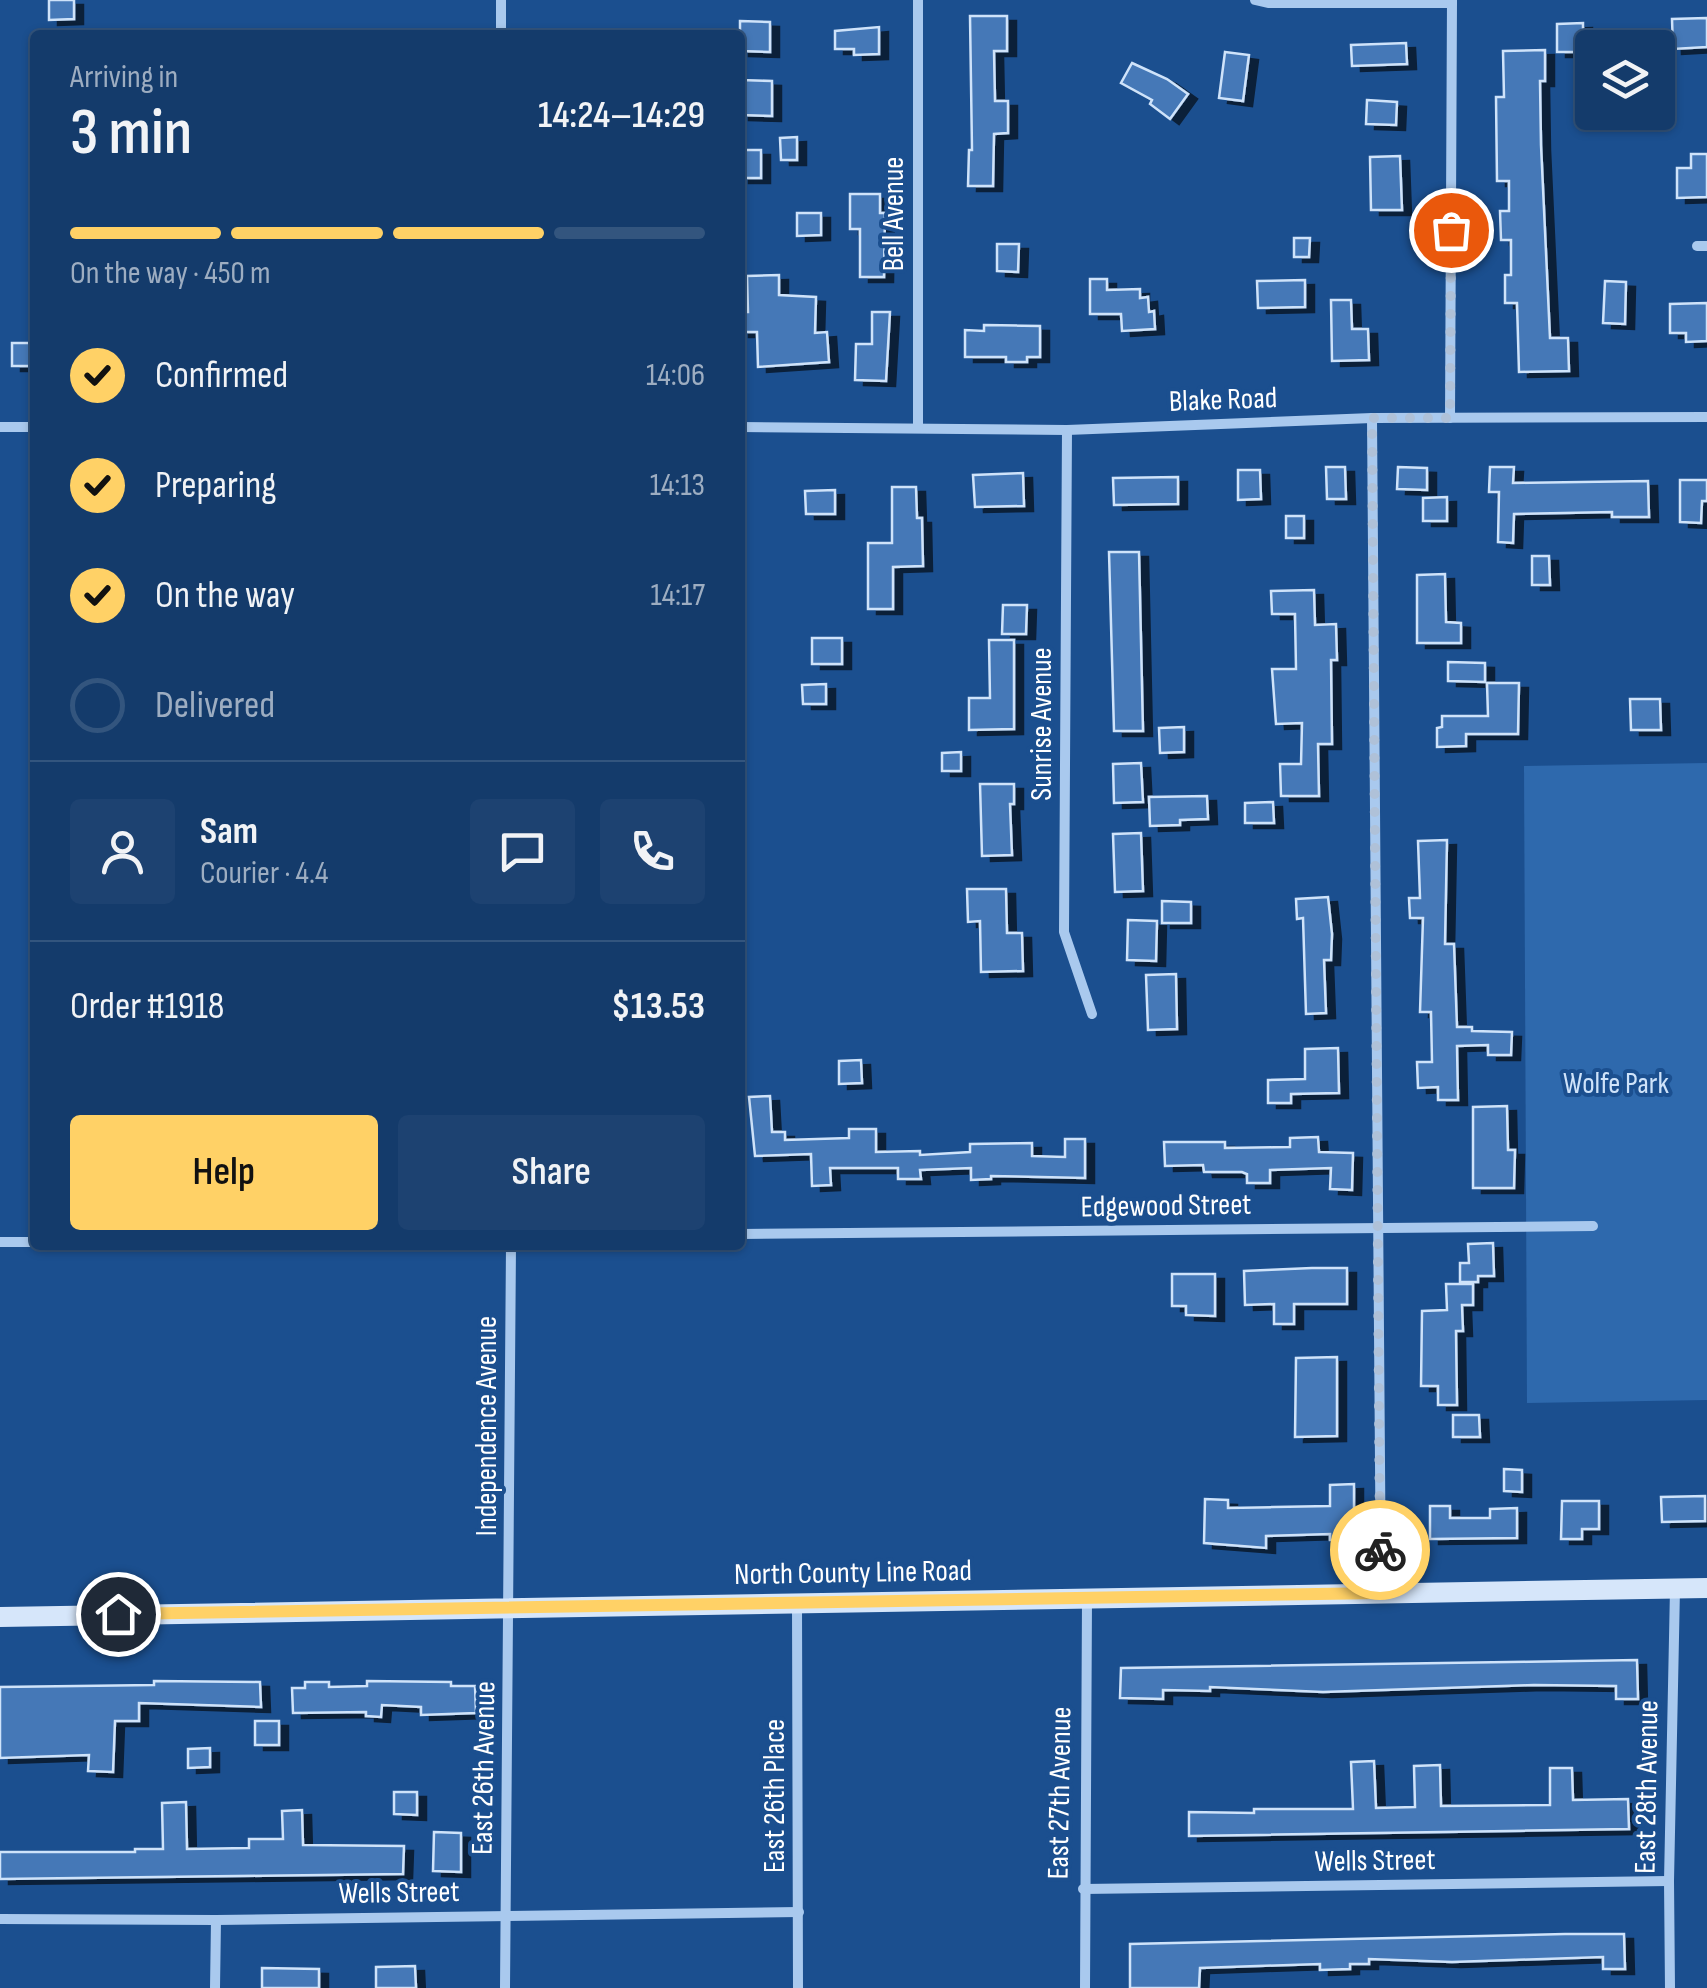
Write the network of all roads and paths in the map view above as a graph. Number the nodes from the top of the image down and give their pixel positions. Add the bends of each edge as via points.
1 (501, 0) edge
2 (918, 0) edge
3 (1255, 0) edge
4 (1452, 2) edge
5 (501, 30) edge
6 (1707, 417) edge
7 (1372, 418) junction
8 (1450, 418) junction
9 (30, 427) edge
10 (745, 427) edge
11 (0, 428) edge
12 (918, 428) junction
13 (1068, 430) junction
14 (1092, 1014) dead end
15 (1593, 1226) dead end
16 (1378, 1228) junction
17 (745, 1234) edge
18 (0, 1242) edge
19 (30, 1242) edge
20 (512, 1250) edge
21 (1675, 1588) junction
22 (1707, 1588) edge
23 (1381, 1593) junction
24 (1087, 1598) junction
25 (797, 1603) junction
26 (510, 1608) junction
27 (0, 1616) edge
28 (1668, 1881) junction
29 (1083, 1889) junction
30 (800, 1912) junction
31 (506, 1916) junction
32 (0, 1919) edge
33 (216, 1920) junction
34 (215, 1988) edge
35 (505, 1988) edge
36 (798, 1988) edge
37 (1084, 1988) edge
38 (1670, 1988) edge

1 - 5 street
2 - 12 street, Bell Avenue
3 - 4 street
4 - 8 street
6 - 8 street, Blake Road
7 - 8 street, Blake Road
7 - 13 street, Blake Road
7 - 16 street
9 - 11 street
10 - 12 street, Blake Road
12 - 13 street, Blake Road
13 - 14 street, Sunrise Avenue via 1064,932
15 - 16 street, Edgewood Street
16 - 17 street, Edgewood Street
16 - 23 street
18 - 19 street
20 - 26 street, Independence Avenue
21 - 22 main road, North County Line Road
21 - 23 main road, North County Line Road
21 - 28 street, East 28th Avenue
23 - 24 main road, North County Line Road
24 - 25 main road, North County Line Road
24 - 29 street, East 27th Avenue
25 - 26 main road, North County Line Road
25 - 30 street, East 26th Place
26 - 27 main road, North County Line Road
26 - 31 street, East 26th Avenue
28 - 29 street, Wells Street
28 - 38 street, East 28th Avenue
29 - 37 street, East 27th Avenue
30 - 31 street, Wells Street
30 - 36 street, East 26th Place
31 - 33 street, Wells Street
31 - 35 street, East 26th Avenue
32 - 33 street, Wells Street
33 - 34 street

